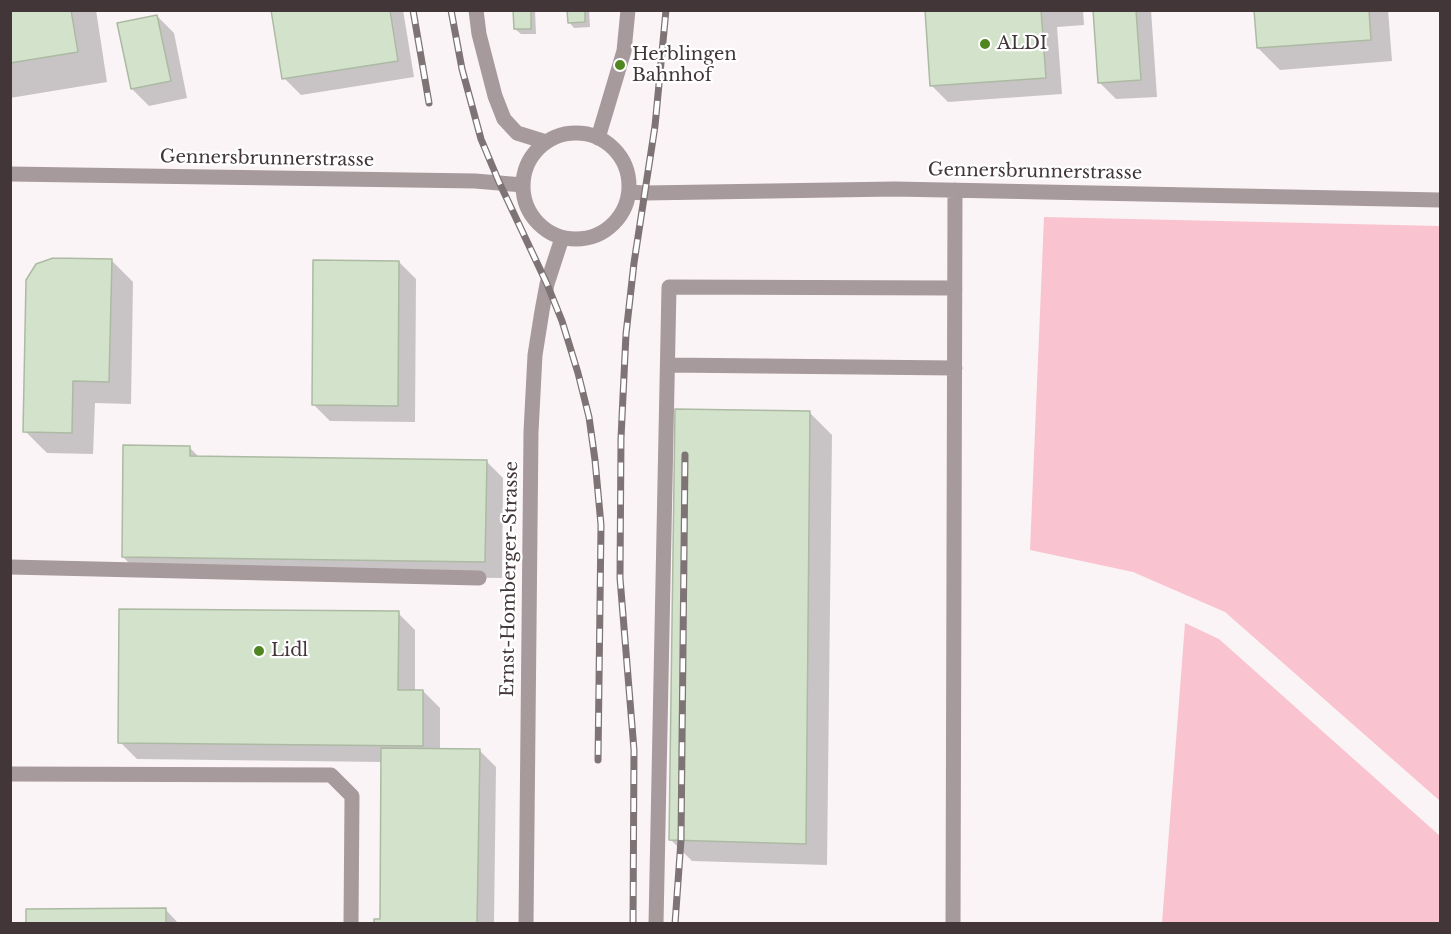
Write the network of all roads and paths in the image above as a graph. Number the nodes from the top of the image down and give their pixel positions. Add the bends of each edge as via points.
1 (476, 10) edge
2 (628, 10) edge
3 (598, 138) junction
4 (546, 142) junction
5 (10, 174) edge
6 (523, 184) junction
7 (955, 190) junction
8 (629, 192) junction
9 (1440, 200) edge
10 (562, 238) junction
11 (955, 288) junction
12 (668, 365) junction
13 (955, 368) junction
14 (10, 567) edge
15 (479, 578) dead end
16 (10, 774) edge
17 (351, 924) edge
18 (526, 924) edge
19 (656, 924) edge
20 (953, 924) edge

1 - 4 street via 479,34 504,119 517,133
2 - 3 street via 624,51
3 - 4 street via 580,133
3 - 8 street via 622,159
4 - 6 street via 526,168
5 - 6 street, Gennersbrunnerstrasse
6 - 10 street via 525,202 533,218
7 - 8 street, Gennersbrunnerstrasse
7 - 9 street, Gennersbrunnerstrasse
7 - 11 street
8 - 10 street via 621,213 606,231 577,240
10 - 18 street, Ernst-Homberger-Strasse via 547,284 536,355 531,432
11 - 12 street via 669,287
11 - 13 street
12 - 13 street
12 - 19 street
13 - 20 street
14 - 15 street
16 - 17 street via 331,775 352,796

